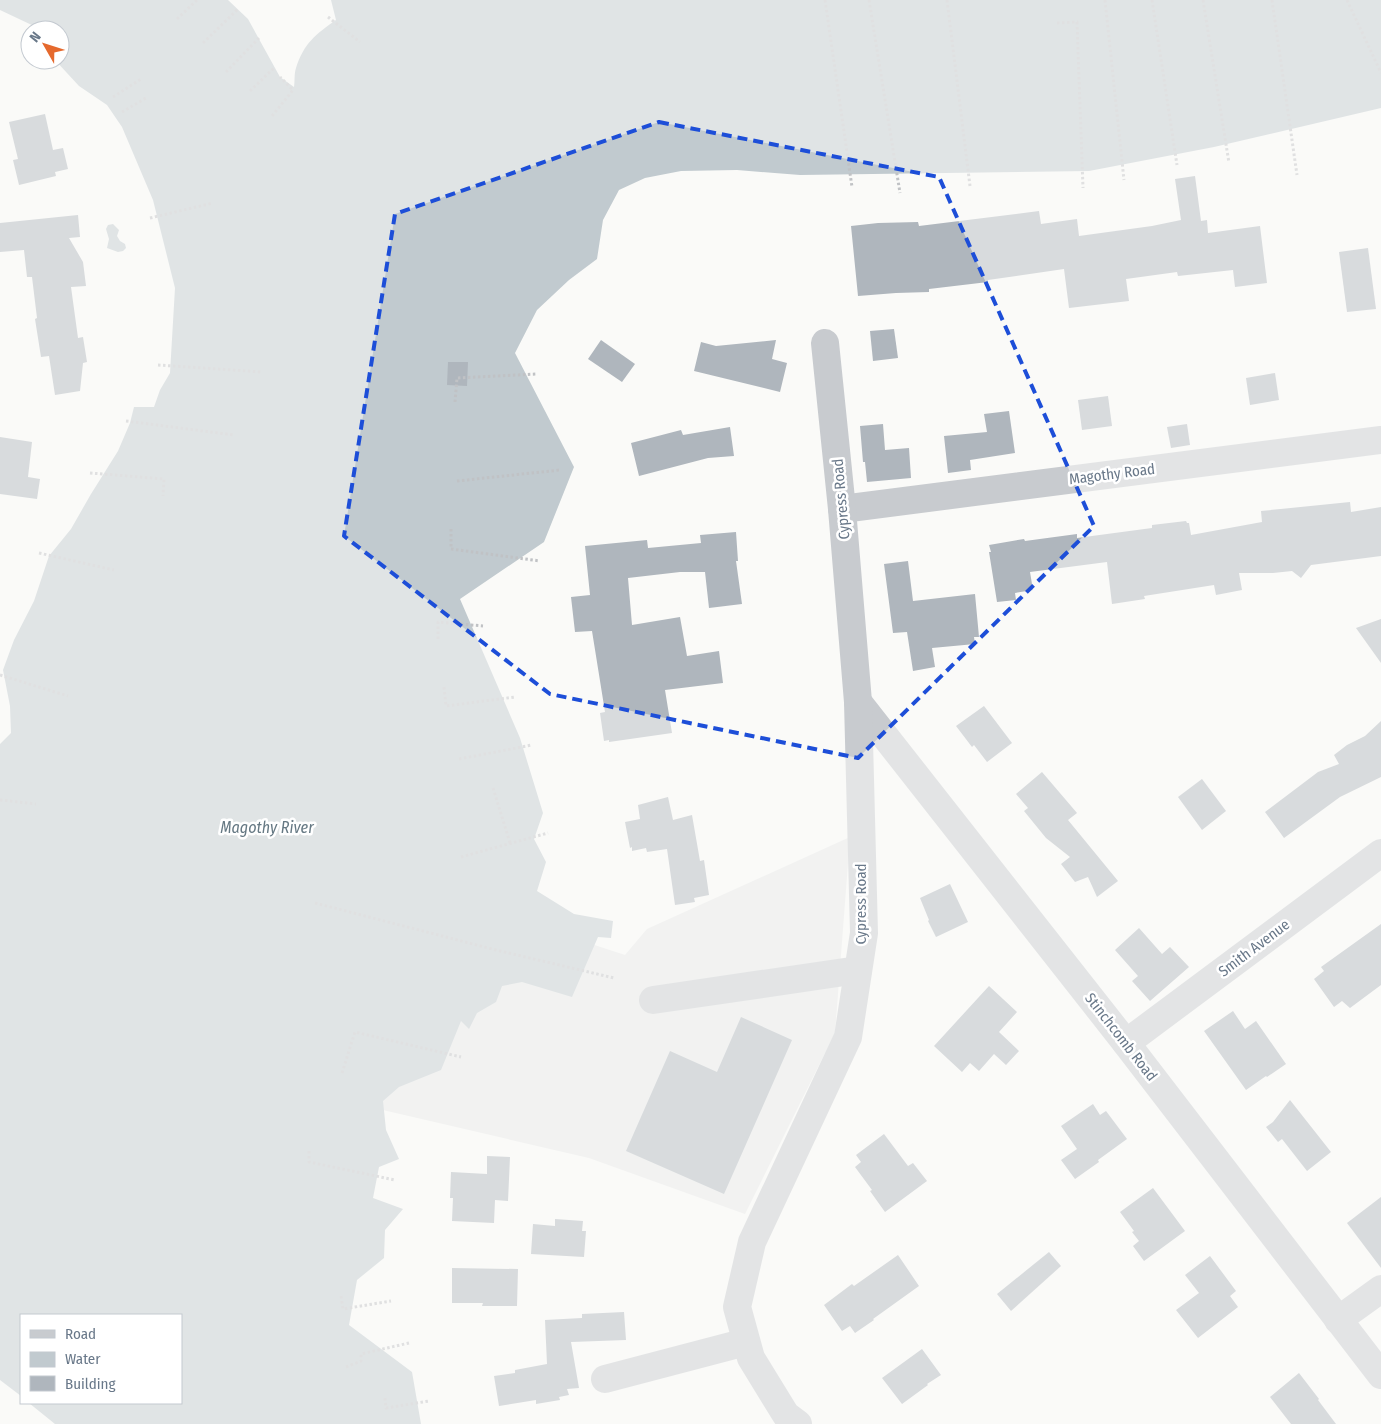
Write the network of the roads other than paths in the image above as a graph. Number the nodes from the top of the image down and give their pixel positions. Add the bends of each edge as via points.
1 (825, 343) dead end
2 (1381, 440) edge
3 (842, 509) junction
4 (858, 702) junction
5 (1381, 853) edge
6 (858, 970) junction
7 (653, 1000) dead end
8 (1126, 1043) junction
9 (1381, 1290) edge
10 (1338, 1320) junction
11 (746, 1342) junction
12 (1381, 1375) edge
13 (604, 1379) dead end
14 (798, 1424) edge

1 - 3 street, Cypress Road
2 - 3 street, Magothy Road
3 - 4 street, Cypress Road
4 - 6 street, Cypress Road via 864,933
4 - 8 street, Stinchcomb Road
5 - 8 street, Smith Avenue
6 - 7 street
6 - 11 street, Cypress Road via 848,1037 752,1242 737,1307
8 - 10 street, Stinchcomb Road
9 - 10 street
10 - 12 street, Stinchcomb Road
11 - 13 street
11 - 14 street, Cypress Road via 750,1358 786,1415

